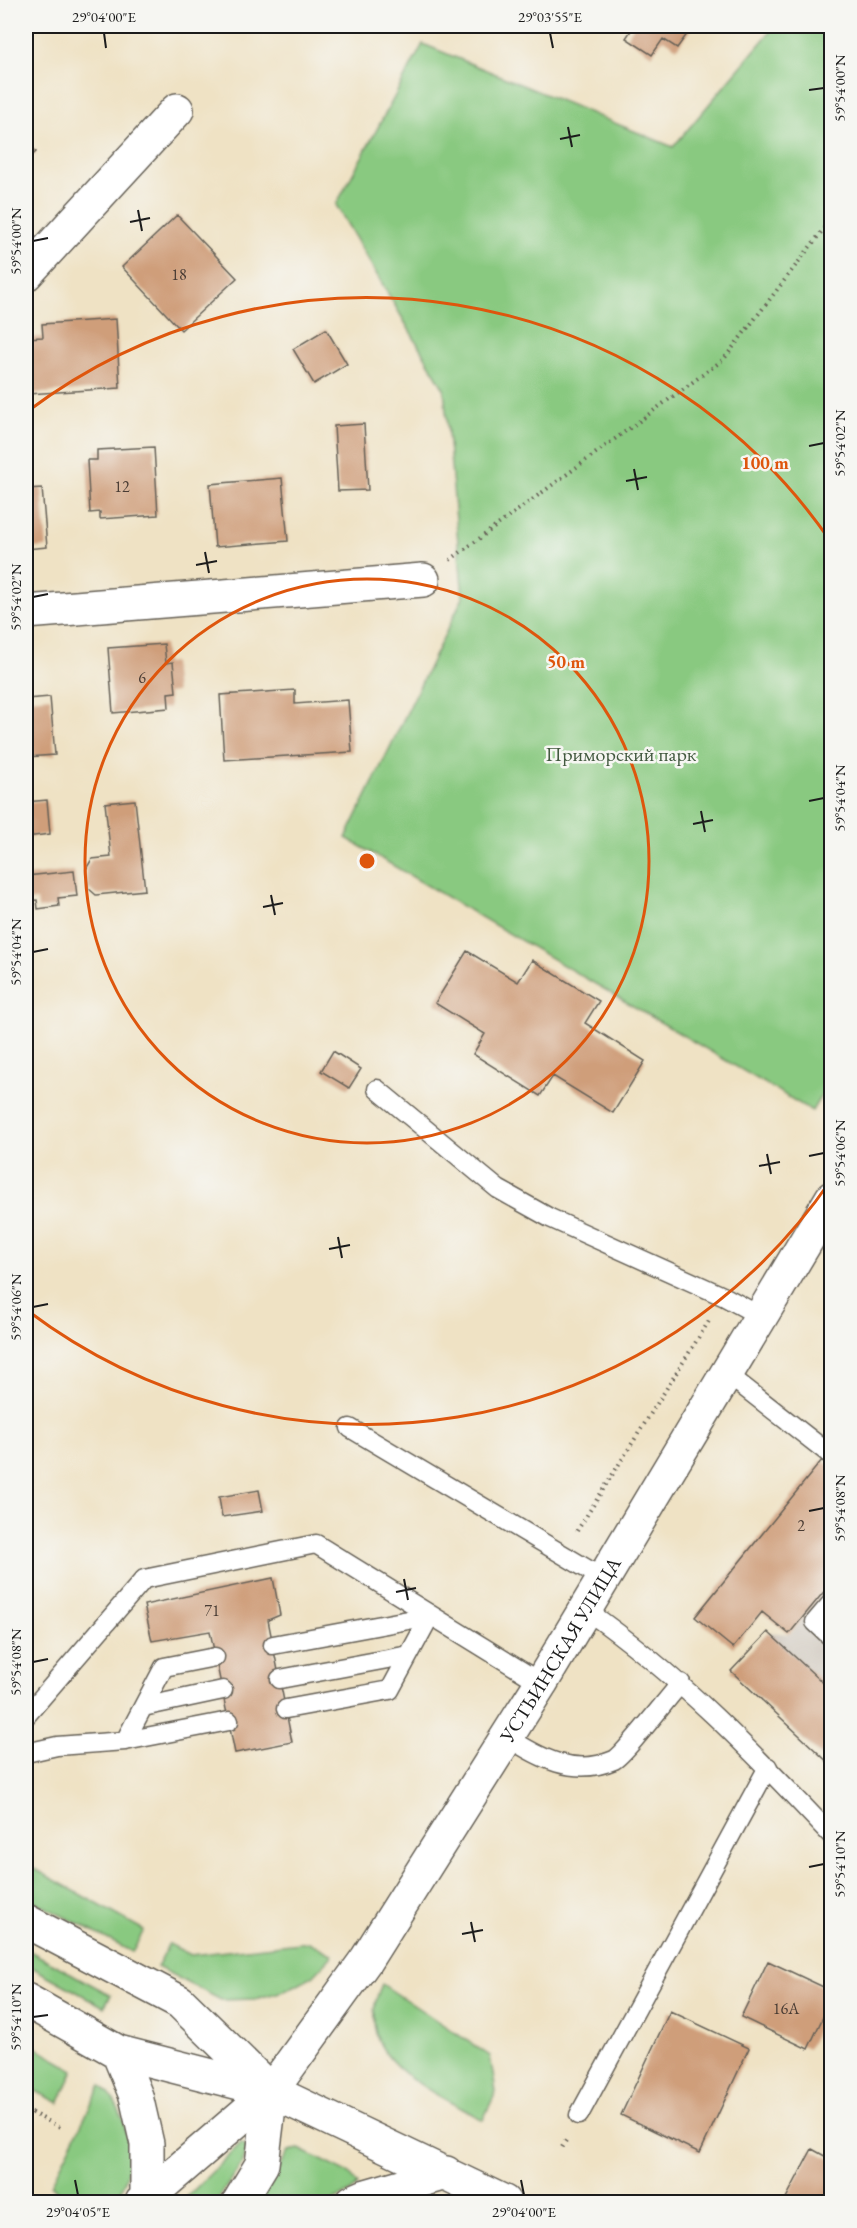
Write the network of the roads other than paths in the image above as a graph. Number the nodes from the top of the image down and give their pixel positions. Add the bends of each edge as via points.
1 (177, 110) dead end
2 (26, 274) edge
3 (423, 580) road end
4 (26, 612) edge
5 (377, 1089) dead end
6 (831, 1198) edge
7 (760, 1316) junction
8 (726, 1373) junction
9 (350, 1428) dead end
10 (831, 1456) edge
11 (604, 1579) junction
12 (831, 1602) edge
13 (586, 1610) junction
14 (430, 1616) junction
15 (831, 1638) edge
16 (273, 1646) dead end
17 (409, 1655) junction
18 (215, 1657) dead end
19 (280, 1679) dead end
20 (541, 1683) junction
21 (681, 1683) junction
22 (223, 1690) dead end
23 (143, 1707) junction
24 (286, 1709) dead end
25 (26, 1716) edge
26 (229, 1720) dead end
27 (506, 1736) junction
28 (125, 1742) junction
29 (26, 1753) edge
30 (768, 1767) junction
31 (831, 1836) edge
32 (26, 1921) edge
33 (26, 2000) edge
34 (118, 2052) junction
35 (271, 2091) junction
36 (579, 2115) dead end
37 (446, 2173) junction
38 (145, 2200) edge
39 (239, 2202) edge
40 (352, 2202) edge
41 (504, 2202) edge

1 - 2 street
3 - 4 street
5 - 7 lane via 498,1189 550,1218
6 - 7 street, УСТЬИНСКАЯ УЛИЦА
7 - 8 street, УСТЬИНСКАЯ УЛИЦА
8 - 10 lane
8 - 11 street, УСТЬИНСКАЯ УЛИЦА
9 - 11 lane
11 - 13 street, УСТЬИНСКАЯ УЛИЦА
12 - 15 lane via 815,1622
13 - 20 street, УСТЬИНСКАЯ УЛИЦА
13 - 21 lane
14 - 16 lane
14 - 17 lane
14 - 20 lane
14 - 25 lane via 316,1544 144,1578
17 - 19 lane
17 - 24 lane via 390,1690
18 - 23 lane via 164,1666
20 - 27 street, УСТЬИНСКАЯ УЛИЦА
21 - 27 lane via 616,1759 577,1769 533,1754
21 - 30 lane
22 - 23 lane
23 - 28 lane
26 - 28 lane
27 - 35 street, УСТЬИНСКАЯ УЛИЦА via 366,1960
28 - 29 lane via 57,1746
30 - 31 lane
30 - 36 lane
32 - 35 street via 180,2002
33 - 34 street
34 - 35 street
34 - 38 street via 136,2096 147,2144
35 - 37 street
35 - 38 street, УСТЬИНСКАЯ УЛИЦА
35 - 39 street via 262,2164
37 - 40 street
37 - 41 street

